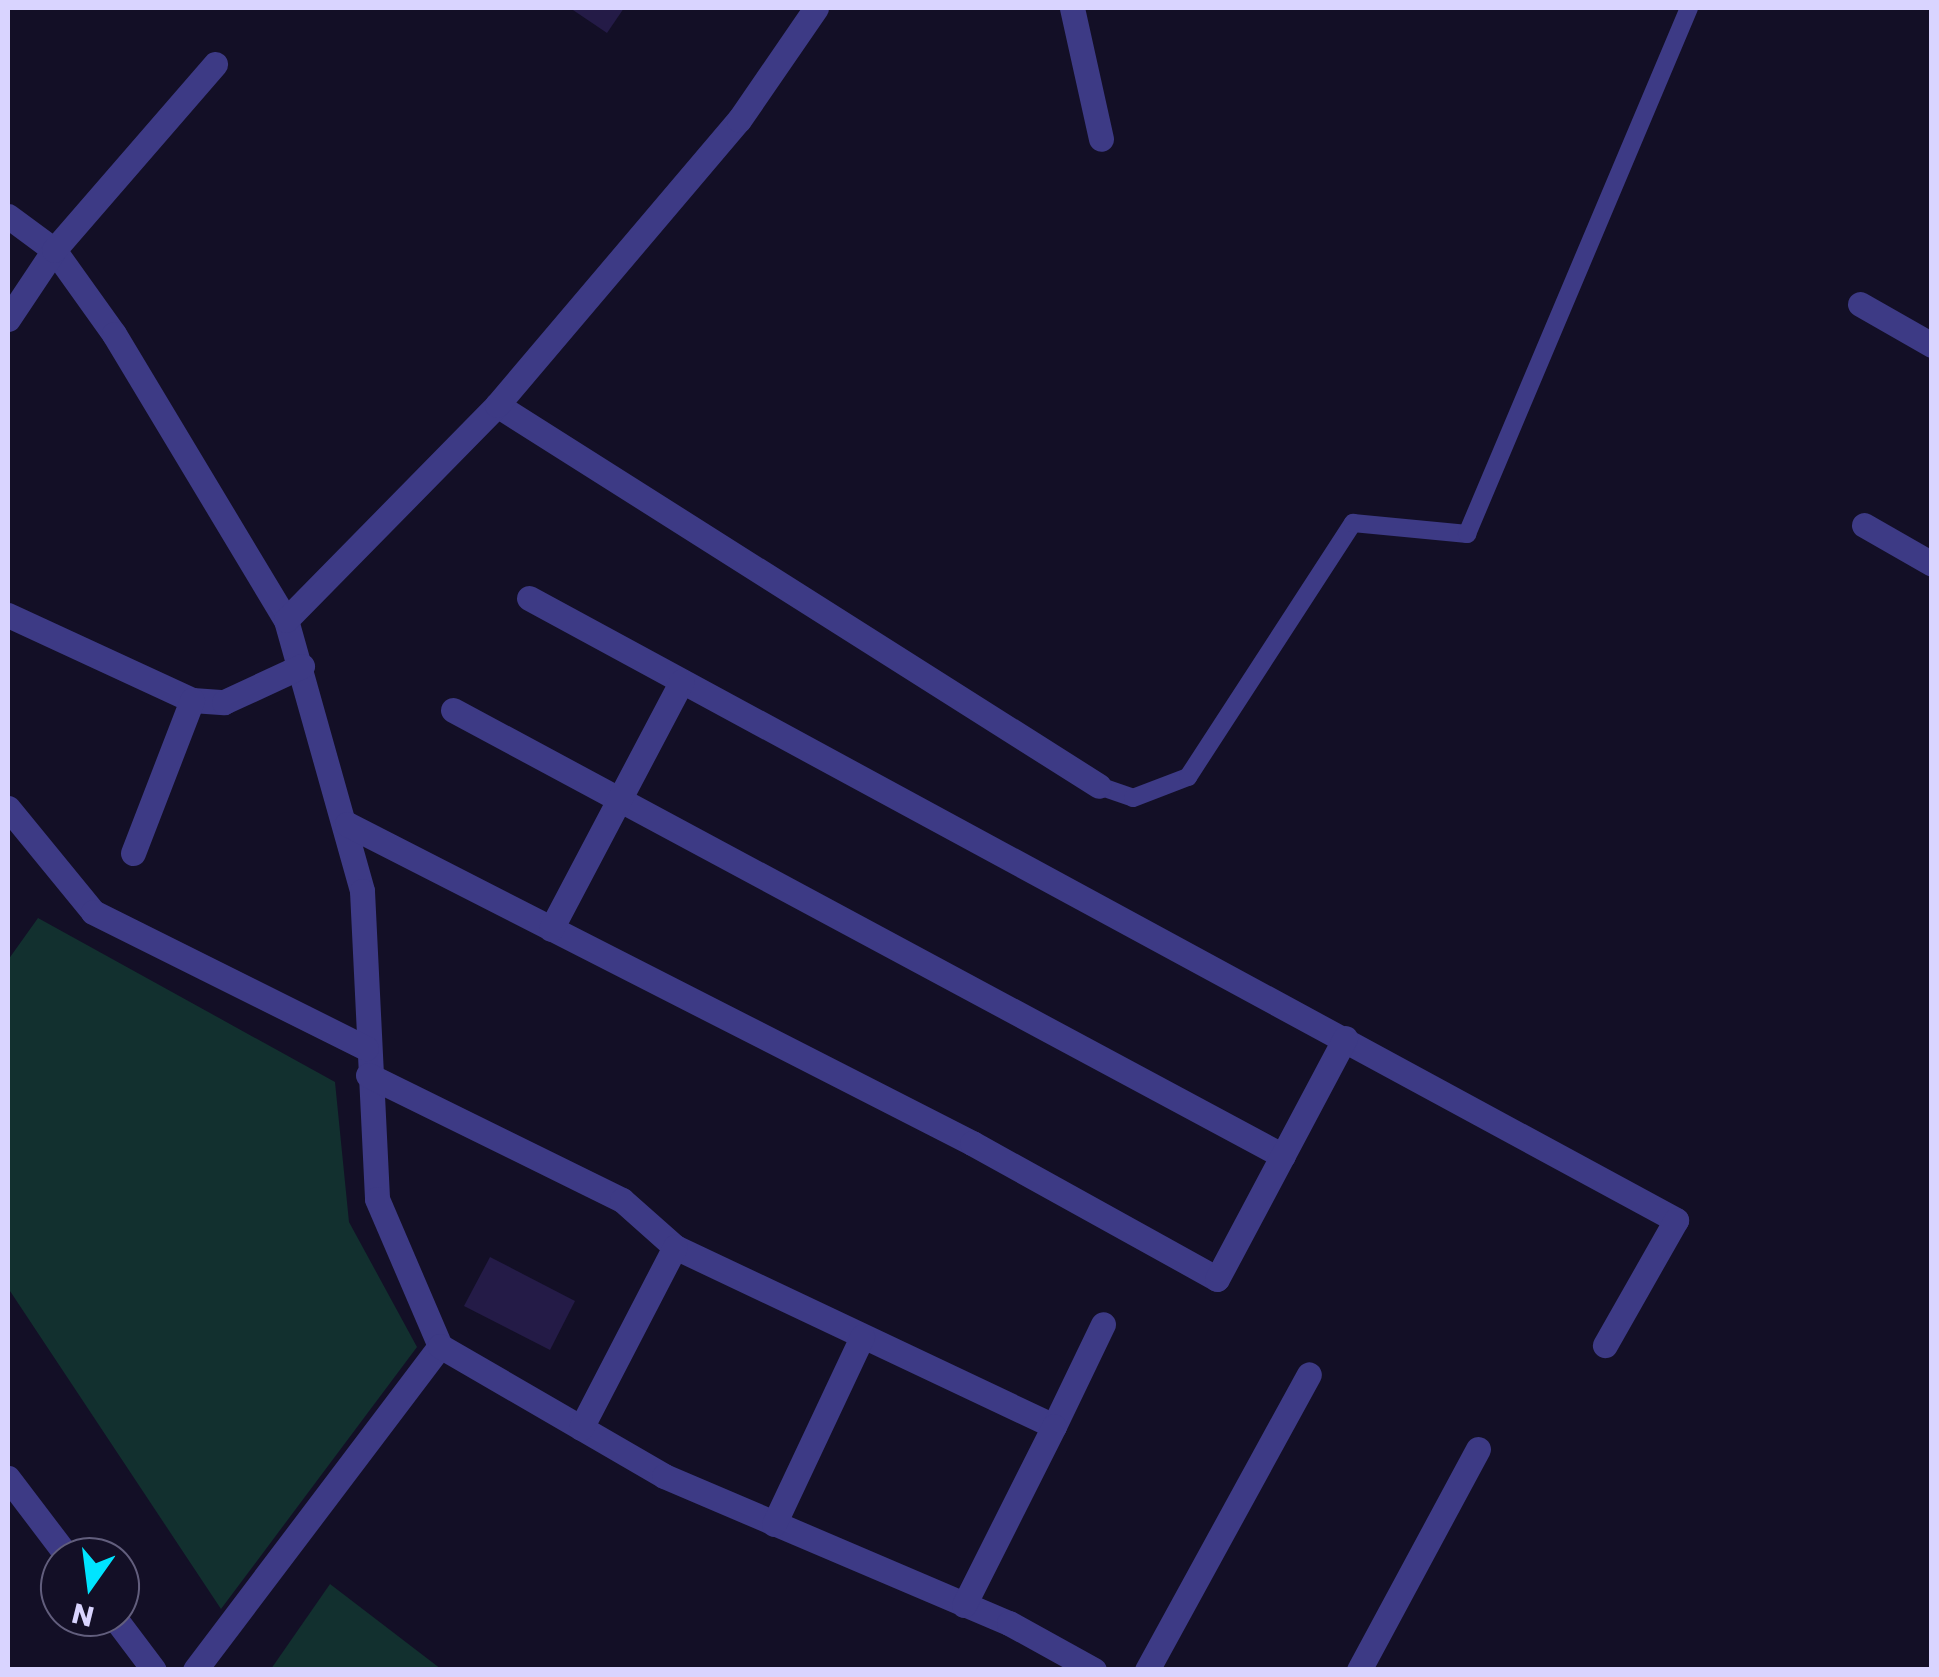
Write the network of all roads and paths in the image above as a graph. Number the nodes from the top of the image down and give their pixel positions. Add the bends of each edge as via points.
1 (816, 8) edge
2 (1072, 8) edge
3 (1689, 8) edge
4 (215, 64) dead end
5 (1101, 139) dead end
6 (8, 216) edge
7 (54, 250) junction
8 (1860, 304) dead end
9 (8, 320) edge
10 (1932, 345) edge
11 (497, 405) junction
12 (1864, 525) dead end
13 (1932, 564) edge
14 (529, 598) dead end
15 (8, 615) edge
16 (286, 620) junction
17 (302, 666) junction
18 (682, 681) junction
19 (192, 700) junction
20 (453, 710) dead end
21 (1100, 786) joint
22 (616, 802) junction
23 (8, 808) edge
24 (347, 824) junction
25 (133, 853) dead end
26 (551, 929) junction
27 (1346, 1038) junction
28 (366, 1048) junction
29 (368, 1075) junction
30 (1283, 1156) junction
31 (675, 1247) junction
32 (1103, 1324) dead end
33 (862, 1337) junction
34 (1605, 1345) dead end
35 (440, 1346) junction
36 (1309, 1374) dead end
37 (1054, 1426) junction
38 (581, 1428) junction
39 (1478, 1448) dead end
40 (8, 1478) edge
41 (774, 1524) junction
42 (53, 1537) edge
43 (964, 1605) junction
44 (129, 1637) edge
45 (154, 1670) edge
46 (195, 1670) edge
47 (1094, 1670) edge
48 (1147, 1670) edge
49 (1360, 1670) edge

1 - 11 street via 739,120
2 - 5 street
3 - 21 lane via 1467,534 1352,522 1188,777 1133,798
4 - 7 street
6 - 7 street
7 - 9 street
7 - 16 street
8 - 10 street
11 - 16 street
11 - 21 street
12 - 13 street
14 - 18 street
15 - 19 street
16 - 17 street
17 - 19 street via 224,702
17 - 24 street
18 - 22 street
18 - 27 street
19 - 25 street
20 - 22 street
22 - 26 street
22 - 30 street
23 - 28 street via 93,912
24 - 26 street
24 - 28 street via 362,891
26 - 30 street via 1218,1280
27 - 30 street
27 - 34 street via 1676,1220
28 - 29 street
29 - 31 street via 622,1200
29 - 35 street via 378,1198
31 - 33 street
31 - 38 street
32 - 37 street
33 - 37 street
33 - 41 street
35 - 38 street
35 - 46 street
36 - 48 street
37 - 43 street
38 - 41 street
39 - 49 street
40 - 42 street
41 - 43 street
43 - 47 street
44 - 45 street

